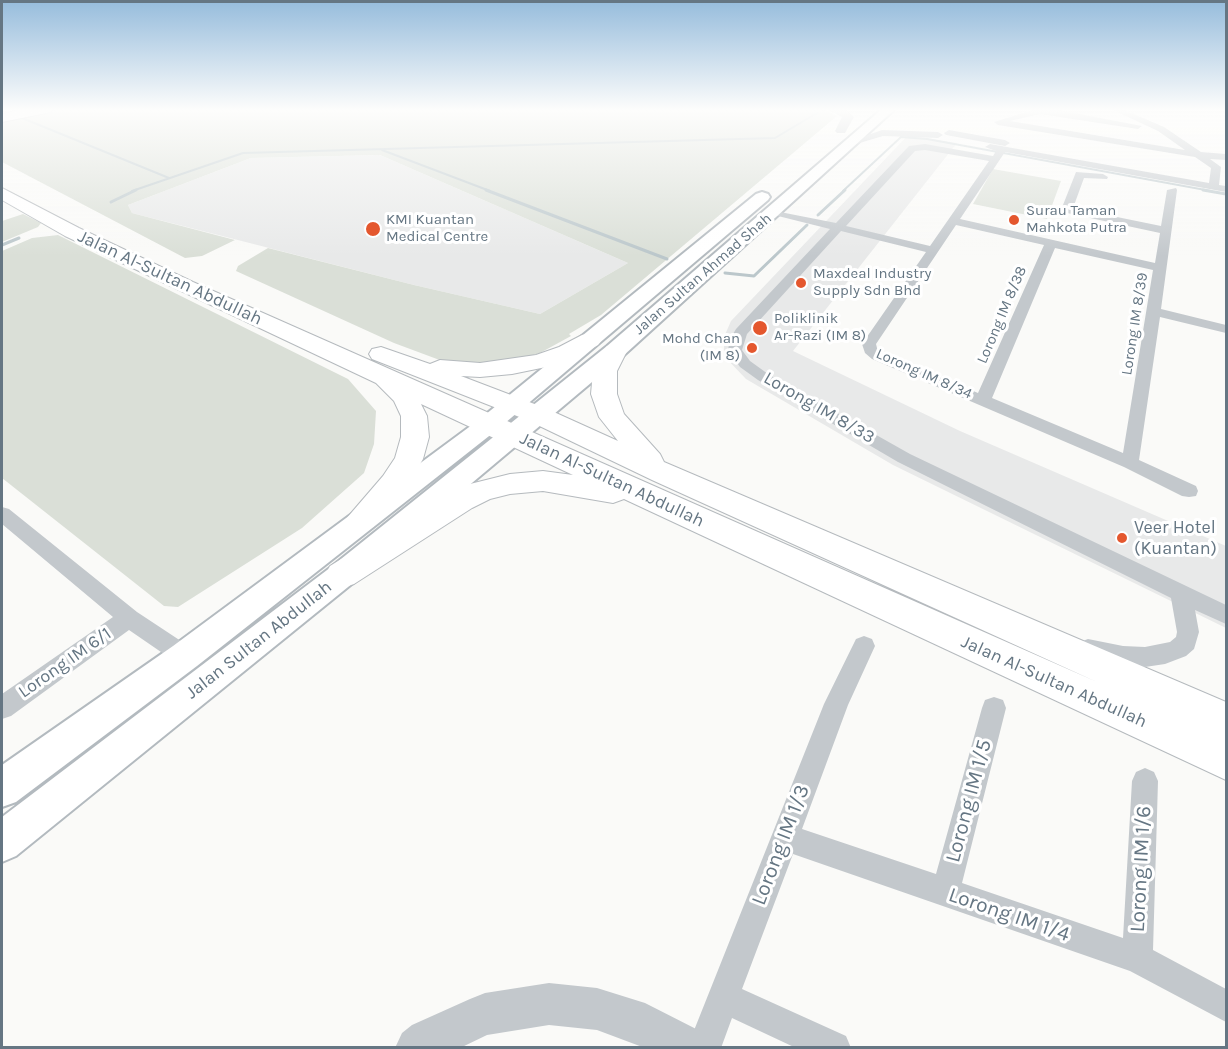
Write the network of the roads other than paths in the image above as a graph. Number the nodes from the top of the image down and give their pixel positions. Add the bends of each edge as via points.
1 (820, 158) edge
2 (827, 158) edge
3 (903, 158) edge
4 (995, 158) edge
5 (1028, 158) edge
6 (1082, 158) edge
7 (1204, 158) edge
8 (2, 173) edge
9 (1227, 182) edge
10 (1215, 183) junction
11 (1227, 189) edge
12 (1172, 190) junction
13 (2, 193) edge
14 (1227, 201) edge
15 (774, 212) junction
16 (952, 221) junction
17 (838, 227) junction
18 (1166, 231) junction
19 (1051, 243) junction
20 (933, 250) junction
21 (1160, 268) junction
22 (1154, 311) junction
23 (1227, 329) edge
24 (590, 340) junction
25 (615, 351) junction
26 (381, 365) junction
27 (983, 400) junction
28 (513, 419) junction
29 (1130, 463) junction
30 (662, 473) junction
31 (1189, 490) dead end
32 (2, 514) edge
33 (362, 519) junction
34 (740, 540) junction
35 (342, 575) junction
36 (1181, 594) junction
37 (125, 614) junction
38 (1227, 615) edge
39 (1039, 638) junction
40 (864, 646) dead end
41 (185, 656) junction
42 (2, 693) edge
43 (2, 708) edge
44 (994, 708) dead end
45 (1227, 721) edge
46 (122, 749) junction
47 (1227, 760) edge
48 (1146, 781) dead end
49 (2, 788) edge
50 (784, 837) junction
51 (2, 842) edge
52 (2, 855) edge
53 (945, 893) junction
54 (1137, 958) junction
55 (723, 997) junction
56 (1227, 1006) edge
57 (417, 1047) edge
58 (689, 1047) edge
59 (704, 1047) edge
60 (834, 1047) edge

1 - 24 main road, Jalan Sultan Ahmad Shah
2 - 15 main road, Jalan Sultan Ahmad Shah
3 - 17 street, Lorong IM 8/33
4 - 16 street, Lorong IM 8/34
5 - 10 street
6 - 10 street
7 - 10 street via 1216,167
8 - 26 main road, Jalan Al-Sultan Abdullah via 88,222
9 - 10 street
10 - 11 street
12 - 14 street
12 - 18 street, Lorong IM 8/39
12 - 18 street via 1080,174 1067,210
13 - 26 main road, Jalan Al-Sultan Abdullah via 72,232
15 - 17 street
15 - 25 main road, Jalan Sultan Ahmad Shah
16 - 19 street
16 - 20 street, Lorong IM 8/34
17 - 20 street
17 - 36 street, Lorong IM 8/33 via 737,339 735,350 745,364 904,458
18 - 21 street, Lorong IM 8/39
19 - 21 street
19 - 27 street, Lorong IM 8/38
20 - 27 street, Lorong IM 8/34 via 869,344 870,350
21 - 22 street, Lorong IM 8/39
22 - 23 street
22 - 29 street, Lorong IM 8/39
24 - 26 main road via 542,361 512,367 480,370
24 - 28 main road, Jalan Sultan Ahmad Shah
25 - 28 main road, Jalan Sultan Ahmad Shah
25 - 30 main road via 605,371 604,394 612,417
26 - 28 main road, Jalan Al-Sultan Abdullah
26 - 28 main road, Jalan Al-Sultan Abdullah
26 - 33 main road via 414,416 415,436 409,459 394,483
27 - 29 street, Lorong IM 8/34
28 - 30 main road, Jalan Al-Sultan Abdullah
28 - 33 main road, Jalan Sultan Abdullah
28 - 34 main road, Jalan Al-Sultan Abdullah
28 - 35 main road, Jalan Sultan Abdullah
29 - 31 street, Lorong IM 8/34
30 - 39 main road, Jalan Al-Sultan Abdullah
32 - 37 street, Lorong IM 6/1
33 - 41 main road, Jalan Sultan Abdullah
34 - 35 main road via 623,494 543,481 510,484 461,500
34 - 47 main road, Jalan Al-Sultan Abdullah
35 - 46 main road, Jalan Sultan Abdullah
36 - 38 street, Lorong IM 8/33
36 - 39 street via 1188,632 1186,642 1165,654 1123,656
37 - 41 street, Lorong IM 6/1
37 - 42 street, Lorong IM 6/1
37 - 43 street, Lorong IM 6/1
39 - 45 main road, Jalan Al-Sultan Abdullah
40 - 50 street, Lorong IM 1/3 via 836,704
41 - 49 main road, Jalan Sultan Abdullah
44 - 53 street, Lorong IM 1/5
46 - 51 main road, Jalan Sultan Abdullah
46 - 52 main road
48 - 54 street, Lorong IM 1/6
50 - 53 street, Lorong IM 1/4
50 - 55 street, Lorong IM 1/3
53 - 54 street, Lorong IM 1/4
54 - 56 street, Lorong IM 1/4
55 - 59 street, Lorong IM 1/3
55 - 60 street
57 - 58 street via 485,1014 549,1004 597,1009 645,1024

